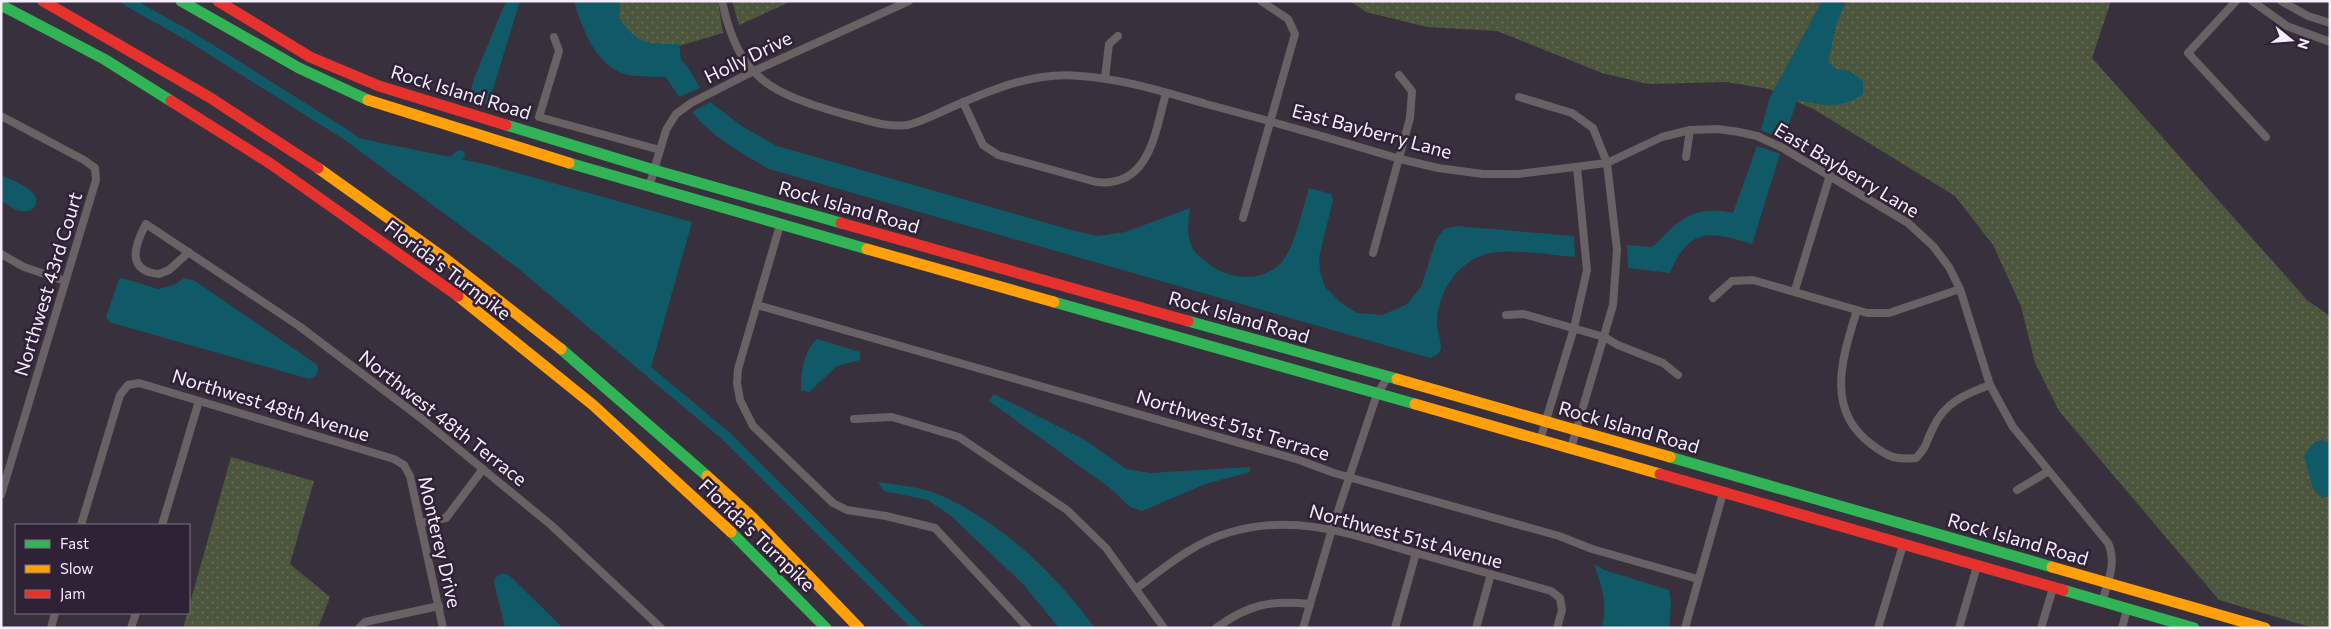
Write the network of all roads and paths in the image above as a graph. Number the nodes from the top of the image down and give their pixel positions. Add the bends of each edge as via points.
1 (43, 1) edge
2 (218, 1) edge
3 (722, 1) edge
4 (909, 1) edge
5 (1261, 1) edge
6 (2236, 1) edge
7 (2252, 1) edge
8 (2281, 1) edge
9 (183, 2) edge
10 (1, 5) edge
11 (2330, 23) edge
12 (1118, 36) dead end
13 (554, 37) dead end
14 (2330, 42) edge
15 (325, 64) junction
16 (752, 72) junction
17 (1399, 75) dead end
18 (1105, 78) junction
19 (318, 79) junction
20 (1166, 93) junction
21 (1519, 98) dead end
22 (963, 102) junction
23 (1, 116) edge
24 (1271, 121) junction
25 (1690, 130) junction
26 (2266, 137) dead end
27 (660, 150) junction
28 (1686, 157) dead end
29 (1400, 159) junction
30 (1607, 163) junction
31 (1577, 166) junction
32 (654, 170) junction
33 (1830, 175) junction
34 (649, 187) junction
35 (1243, 218) dead end
36 (780, 224) junction
37 (189, 252) junction
38 (1373, 253) dead end
39 (1, 254) edge
40 (65, 281) junction
41 (1960, 289) junction
42 (1795, 290) junction
43 (1713, 298) dead end
44 (757, 305) junction
45 (1857, 310) junction
46 (1506, 315) dead end
47 (1574, 328) junction
48 (1604, 337) junction
49 (1678, 375) dead end
50 (1388, 377) junction
51 (1990, 385) junction
52 (1377, 394) junction
53 (199, 401) junction
54 (854, 418) dead end
55 (1546, 421) junction
56 (1576, 430) junction
57 (1540, 440) junction
58 (1571, 448) junction
59 (404, 465) joint
60 (5, 468) edge
61 (483, 470) junction
62 (2047, 472) junction
63 (1350, 476) junction
64 (2018, 490) dead end
65 (1723, 493) junction
66 (1, 495) edge
67 (420, 522) junction
68 (81, 524) edge
69 (162, 524) edge
70 (1332, 529) junction
71 (1903, 545) junction
72 (1416, 553) junction
73 (1977, 566) junction
74 (1491, 574) junction
75 (1698, 579) junction
76 (2108, 583) junction
77 (1137, 588) junction
78 (2054, 588) junction
79 (2102, 602) junction
80 (1310, 604) junction
81 (439, 606) junction
82 (2127, 609) junction
83 (55, 614) edge
84 (136, 614) edge
85 (51, 628) edge
86 (132, 628) edge
87 (359, 628) edge
88 (444, 628) edge
89 (661, 628) edge
90 (826, 628) edge
91 (859, 628) edge
92 (1028, 628) edge
93 (1164, 628) edge
94 (1216, 628) edge
95 (1303, 628) edge
96 (1395, 628) edge
97 (1476, 628) edge
98 (1557, 628) edge
99 (1685, 628) edge
100 (1878, 628) edge
101 (1959, 628) edge
102 (2041, 628) edge
103 (2122, 628) edge
104 (2194, 628) edge
105 (2265, 628) edge

1 - 91 main road, Florida's Turnpike via 116,41 283,143 463,271 612,390 761,525
2 - 15 main road, Rock Island Road
3 - 16 street via 727,23 743,60
4 - 16 street, Holly Drive
5 - 24 street via 1288,19 1295,34
6 - 26 street via 2188,53
7 - 14 street via 2287,26
8 - 11 street via 2308,16
9 - 19 main road, Rock Island Road
10 - 90 main road, Florida's Turnpike via 104,59 271,164 450,290 593,405 750,549
12 - 18 street via 1109,44
13 - 27 street via 559,51 539,117
15 - 19 main road
15 - 32 main road, Rock Island Road via 379,86
16 - 22 street, East Bayberry Lane via 798,100 882,124 907,125
16 - 27 street, Holly Drive via 676,114 666,130
17 - 29 street via 1412,91 1410,118
18 - 20 street, East Bayberry Lane
18 - 22 street, East Bayberry Lane via 1051,76 1006,84
19 - 34 main road, Rock Island Road via 374,103
20 - 22 street via 1149,152 1139,168 1124,180 1108,184 998,155 983,146
20 - 24 street, East Bayberry Lane
21 - 30 street via 1572,113 1593,128
23 - 40 street, Northwest 43rd Court via 95,168 96,180
24 - 29 street, East Bayberry Lane
24 - 35 street
25 - 28 street
25 - 30 street, East Bayberry Lane via 1662,136
25 - 33 street, East Bayberry Lane via 1718,129 1757,136
27 - 32 street, Holly Drive
29 - 31 street, East Bayberry Lane via 1483,174 1518,174
29 - 38 street
30 - 31 street, East Bayberry Lane
30 - 48 street via 1617,250 1613,305
31 - 47 street via 1587,270
32 - 34 street, Holly Drive
32 - 50 main road, Rock Island Road
33 - 41 street, East Bayberry Lane via 1908,223 1933,246
33 - 42 street
34 - 36 main road, Rock Island Road
36 - 44 street
36 - 52 main road, Rock Island Road
37 - 37 street, Northwest 48th Terrace via 146,224 136,241 138,263 142,268 159,274 169,270
37 - 61 street, Northwest 48th Terrace via 299,326 422,419
39 - 40 street via 24,267
40 - 60 street, Northwest 43rd Court
41 - 45 street via 1889,313
41 - 51 street, East Bayberry Lane
42 - 43 street via 1754,280 1732,281
42 - 45 street
44 - 63 street, Northwest 51st Terrace
44 - 92 street via 739,362 737,383 740,400 753,426 833,503 847,510 935,528
45 - 51 street via 1842,359 1840,389 1852,424 1864,439 1885,455 1900,460 1916,458 1927,447 1941,411 1962,395
46 - 47 street via 1524,314
47 - 48 street
47 - 55 street
48 - 49 street via 1663,363
48 - 56 street
50 - 52 street
50 - 55 main road, Rock Island Road
51 - 62 street, East Bayberry Lane via 2013,427
52 - 57 main road, Rock Island Road
52 - 63 street
53 - 59 street, Northwest 48th Avenue via 394,459
53 - 68 street, Northwest 48th Avenue via 139,383 128,385 120,395
53 - 69 street
54 - 77 street via 892,417 959,437 1066,510 1106,548
55 - 56 main road, Rock Island Road
55 - 57 street
56 - 58 street
56 - 76 main road, Rock Island Road
57 - 58 main road, Rock Island Road
58 - 65 main road, Rock Island Road
59 - 67 street, Monterey Drive via 410,476
60 - 66 street, Northwest 43rd Court
61 - 67 street via 446,518
61 - 89 street, Northwest 48th Terrace via 551,525
62 - 64 street
62 - 76 street, East Bayberry Lane via 2108,543 2113,553
63 - 70 street
63 - 75 street, Northwest 51st Terrace
65 - 71 main road, Rock Island Road
65 - 75 street
67 - 81 street, Monterey Drive
70 - 72 street, Northwest 51st Avenue
70 - 77 street, Northwest 51st Avenue via 1292,523 1258,525 1229,532 1194,548
70 - 80 street
71 - 73 main road, Rock Island Road
71 - 100 street
72 - 74 street, Northwest 51st Avenue
72 - 96 street
73 - 78 main road, Rock Island Road
73 - 101 street
74 - 97 street
74 - 98 street, Northwest 51st Avenue via 1551,591 1560,598 1562,610
75 - 99 street
76 - 79 street, East Bayberry Lane
76 - 105 main road, Rock Island Road
77 - 93 street
78 - 79 main road, Rock Island Road
78 - 102 street
79 - 82 main road, Rock Island Road
80 - 94 street via 1282,601 1252,608 1232,616
80 - 95 street
81 - 87 street via 365,622
81 - 88 street, Monterey Drive
82 - 103 street
82 - 104 main road, Rock Island Road
83 - 85 street
84 - 86 street

